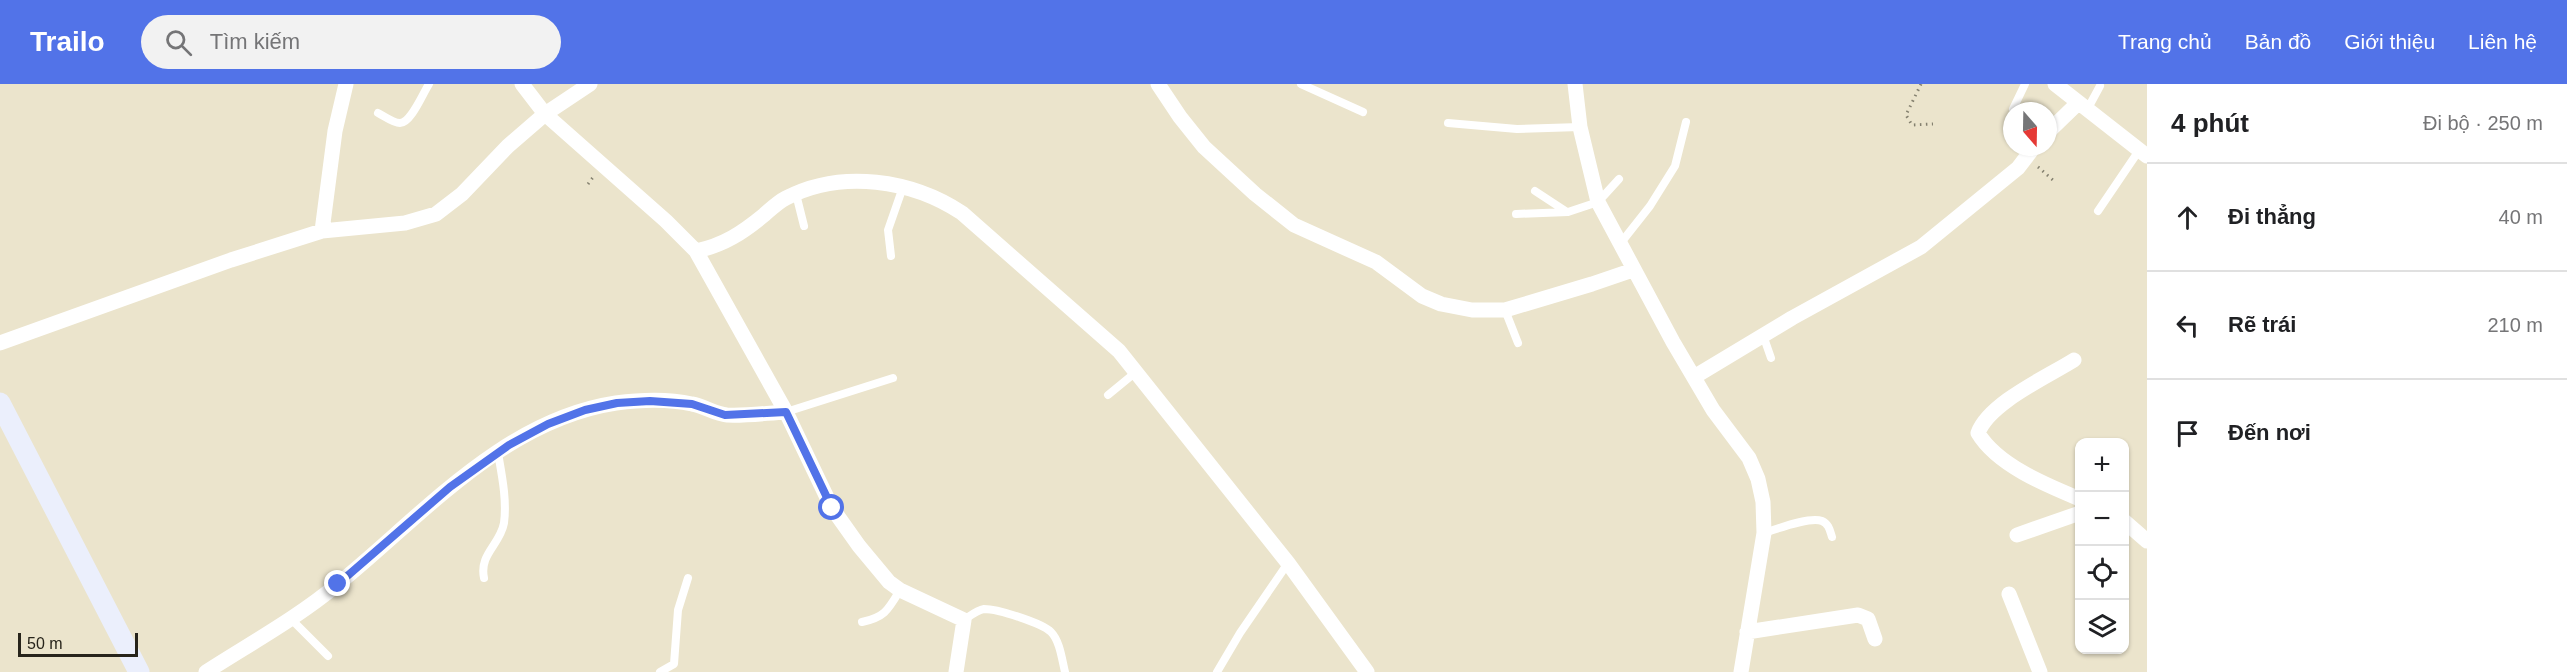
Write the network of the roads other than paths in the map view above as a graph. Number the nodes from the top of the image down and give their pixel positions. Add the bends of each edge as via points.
1 (346, 84) edge
2 (429, 84) edge
3 (522, 84) edge
4 (590, 84) edge
5 (1158, 84) edge
6 (1301, 84) edge
7 (1575, 84) edge
8 (2025, 84) edge
9 (2055, 84) edge
10 (2100, 86) dead end
11 (2016, 102) edge
12 (2083, 106) junction
13 (1363, 112) dead end
14 (378, 113) dead end
15 (545, 114) junction
16 (1686, 122) dead end
17 (1448, 123) dead end
18 (2057, 125) edge
19 (1580, 127) junction
20 (2143, 153) edge
21 (2027, 156) edge
22 (1619, 179) dead end
23 (903, 185) junction
24 (1535, 191) dead end
25 (796, 194) junction
26 (1598, 202) junction
27 (2098, 211) dead end
28 (1569, 212) junction
29 (1516, 214) dead end
30 (804, 226) dead end
31 (322, 231) junction
32 (1620, 244) junction
33 (696, 251) junction
34 (891, 256) dead end
35 (1633, 270) junction
36 (1505, 310) junction
37 (1763, 335) junction
38 (0, 343) edge
39 (1518, 343) dead end
40 (1772, 358) dead end
41 (2074, 360) dead end
42 (1136, 372) junction
43 (1694, 377) junction
44 (893, 378) dead end
45 (1108, 395) dead end
46 (0, 403) edge
47 (786, 412) junction
48 (498, 453) junction
49 (2075, 497) edge
50 (2075, 514) edge
51 (2129, 525) edge
52 (1764, 533) junction
53 (2017, 535) dead end
54 (1832, 537) dead end
55 (2147, 541) edge
56 (1288, 563) junction
57 (484, 578) dead end
58 (688, 579) dead end
59 (900, 590) junction
60 (2009, 594) dead end
61 (292, 620) junction
62 (964, 620) junction
63 (862, 622) dead end
64 (1747, 632) junction
65 (1875, 639) dead end
66 (328, 656) dead end
67 (1361, 670) edge
68 (139, 672) edge
69 (206, 672) edge
70 (660, 672) edge
71 (956, 672) edge
72 (1065, 672) edge
73 (1217, 672) edge
74 (1741, 672) edge
75 (2040, 672) edge

1 - 31 street via 335,131
2 - 14 lane via 405,122 398,123
3 - 15 street
4 - 15 street
5 - 36 street via 1204,147 1294,225 1376,262 1422,296 1472,310
6 - 13 lane
7 - 19 street
8 - 11 lane
9 - 12 street
10 - 12 lane
12 - 18 street
12 - 20 street
15 - 31 street via 436,214 405,223
15 - 33 street
16 - 32 lane via 1675,166 1650,207
17 - 19 lane via 1517,129
19 - 26 street
20 - 27 lane
21 - 37 street via 2018,168 1921,247
22 - 26 lane
23 - 25 street via 844,182
23 - 34 lane via 888,230
23 - 42 street via 940,199 962,213 1119,351
24 - 28 lane
25 - 30 lane
25 - 33 street via 784,198 740,236
26 - 28 lane
26 - 32 street
28 - 29 lane
31 - 38 street
32 - 35 street
33 - 47 street
35 - 36 street
35 - 43 street
36 - 39 lane
37 - 40 lane
37 - 43 street
41 - 49 street via 2010,399 1982,423 1977,433 2022,474
42 - 45 lane
42 - 56 street
43 - 52 street via 1749,458 1763,501
44 - 47 lane
46 - 68 main road
47 - 48 street via 725,415 692,404 617,403 548,424
47 - 59 street via 832,508 859,546
48 - 57 lane via 504,522 500,536 485,556
48 - 61 street via 450,487
50 - 53 street
51 - 55 street
52 - 54 lane via 1810,520 1822,521
52 - 64 street
56 - 67 street
56 - 73 lane
58 - 70 lane via 678,610 674,664
59 - 62 street
59 - 63 lane via 889,610
60 - 75 street
61 - 66 lane
61 - 69 street
62 - 71 street
62 - 72 lane via 987,609 1047,629 1056,639
64 - 65 street via 1858,615 1868,620
64 - 74 street

